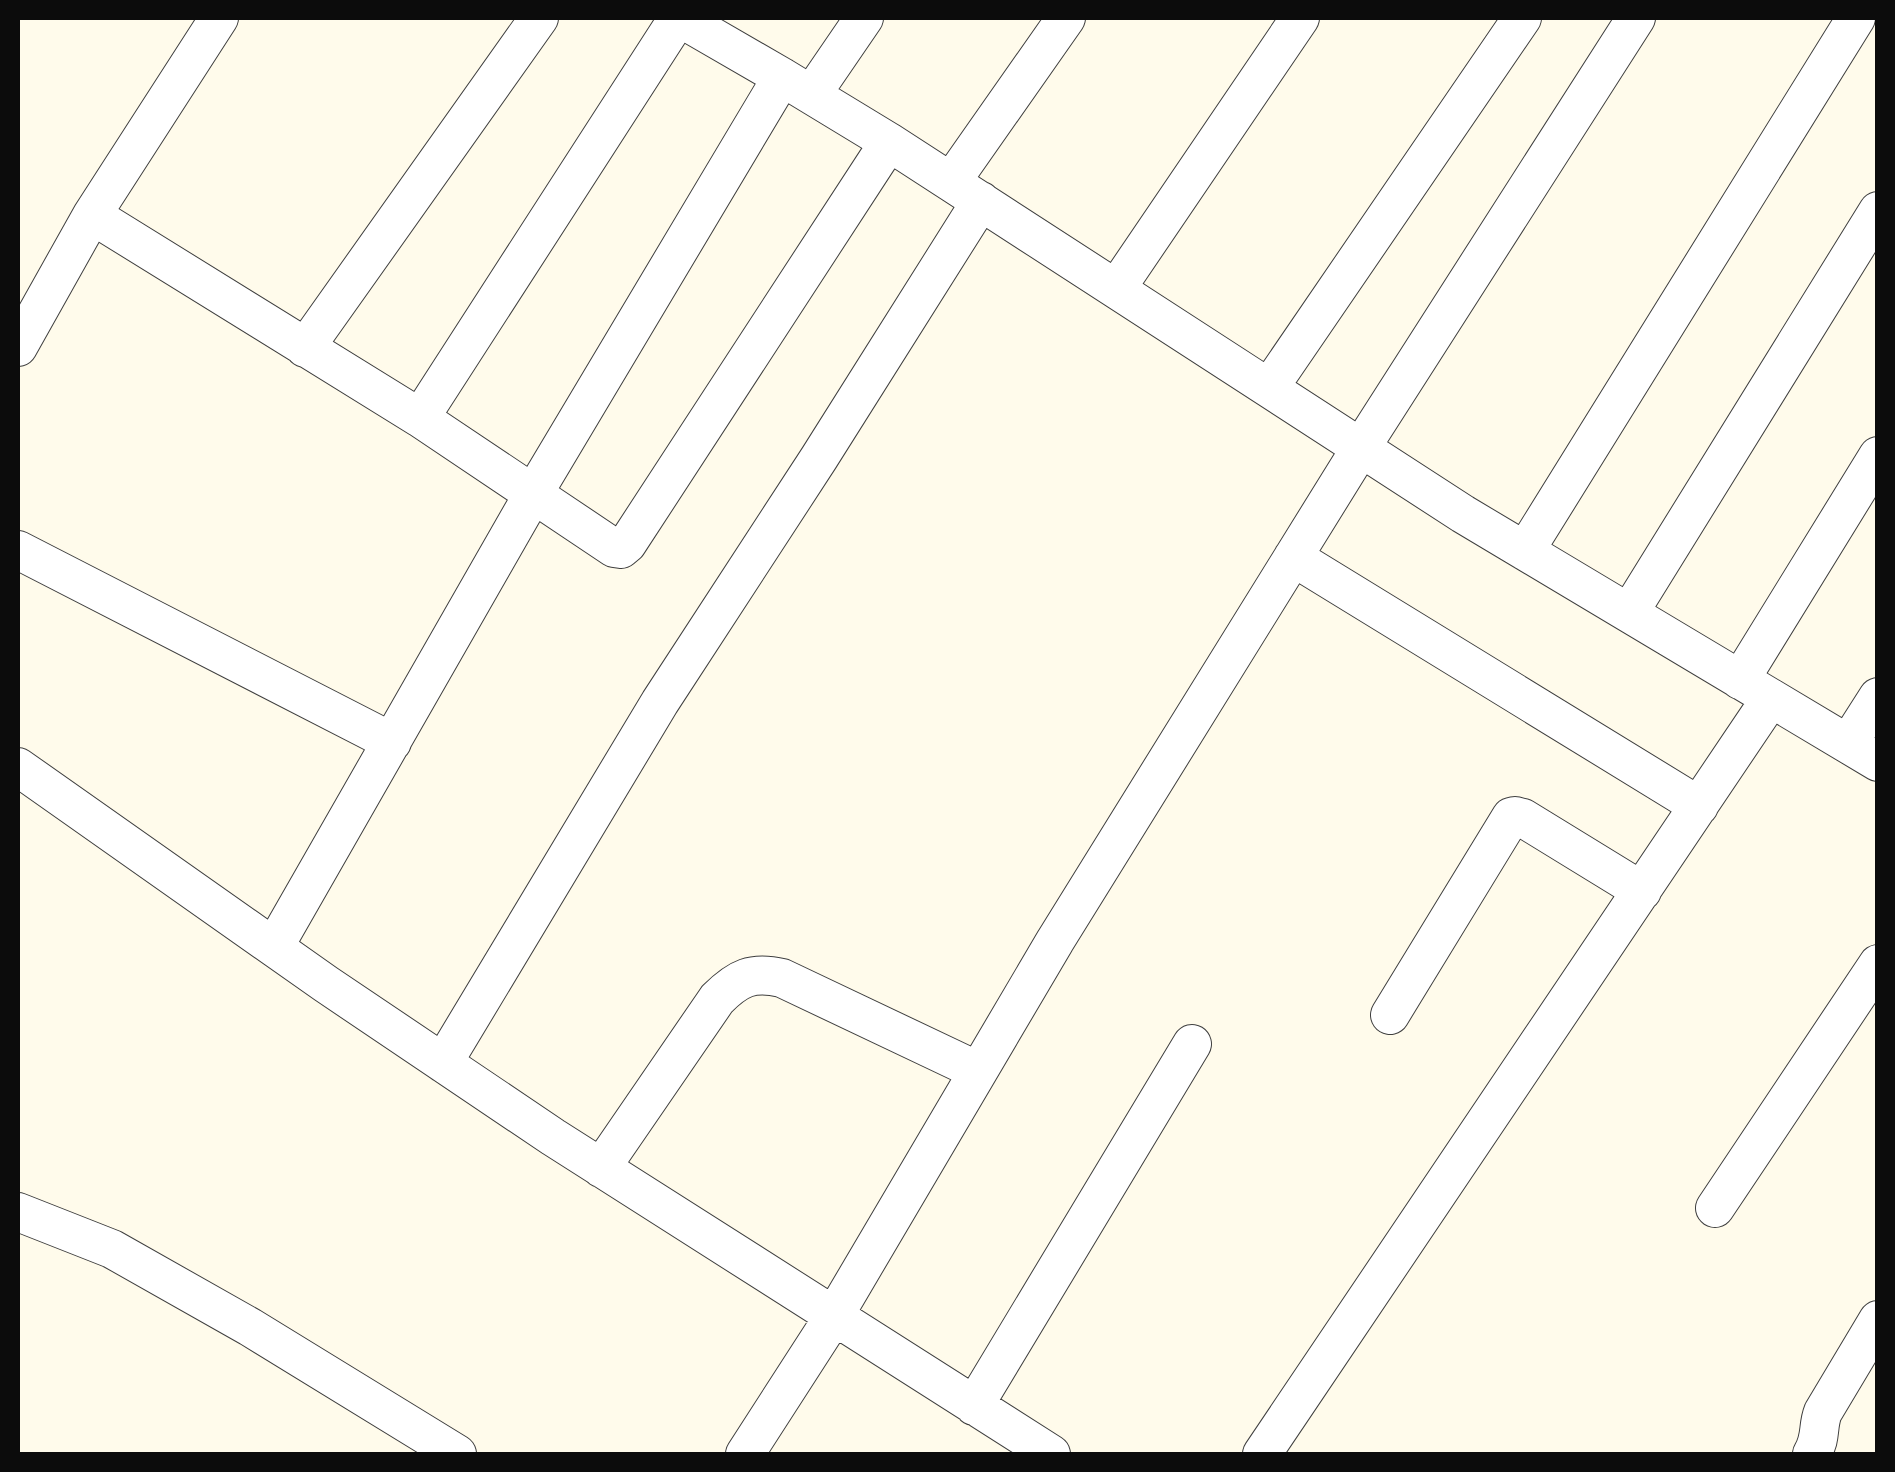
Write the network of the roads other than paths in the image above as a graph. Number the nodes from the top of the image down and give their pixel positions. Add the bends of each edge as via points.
1 (219, 18) edge
2 (539, 18) edge
3 (679, 18) edge
4 (864, 18) edge
5 (1066, 18) edge
6 (1300, 18) edge
7 (1522, 18) edge
8 (1636, 18) edge
9 (1856, 18) edge
10 (797, 86) junction
11 (888, 142) junction
12 (966, 192) junction
13 (1878, 210) edge
14 (92, 214) junction
15 (1116, 289) junction
16 (18, 347) edge
17 (304, 348) junction
18 (1269, 388) junction
19 (420, 418) junction
20 (1362, 446) junction
21 (1878, 456) edge
22 (532, 496) junction
23 (18, 550) edge
24 (1525, 551) junction
25 (1293, 557) junction
26 (1629, 613) junction
27 (1756, 689) junction
28 (1878, 697) edge
29 (392, 742) junction
30 (1863, 753) edge
31 (18, 767) edge
32 (1699, 806) junction
33 (1642, 891) junction
34 (274, 947) junction
35 (1878, 964) edge
36 (1390, 1015) dead end
37 (1192, 1044) dead end
38 (443, 1063) junction
39 (978, 1072) junction
40 (602, 1168) junction
41 (1715, 1208) dead end
42 (18, 1212) edge
43 (834, 1316) junction
44 (1878, 1320) edge
45 (974, 1406) junction
46 (457, 1454) edge
47 (746, 1454) edge
48 (1050, 1454) edge
49 (1262, 1454) edge
50 (1812, 1454) edge

1 - 14 street
2 - 17 street
3 - 10 street
3 - 19 street
4 - 10 street
5 - 12 street
6 - 15 street
7 - 18 street
8 - 20 street
9 - 24 street
10 - 11 street
10 - 22 street
11 - 12 street
11 - 22 street via 627,544 614,548
12 - 15 street
12 - 38 street via 819,458 660,702
13 - 26 street
14 - 16 street
14 - 17 street
15 - 18 street
17 - 19 street
18 - 20 street
19 - 22 street
20 - 24 street
20 - 25 street
21 - 27 street
22 - 29 street
23 - 29 street
24 - 26 street
25 - 32 street
25 - 39 street
26 - 27 street
27 - 30 street
27 - 32 street
28 - 30 street
29 - 34 street
31 - 34 street
32 - 33 street
33 - 36 street via 1515,816
33 - 49 street
34 - 38 street
35 - 41 street
37 - 45 street
38 - 40 street
39 - 40 street via 762,974 734,982 717,999
39 - 43 street
40 - 43 street
42 - 46 street via 112,1249
43 - 45 street
43 - 47 street
44 - 50 street via 1822,1412
45 - 48 street

